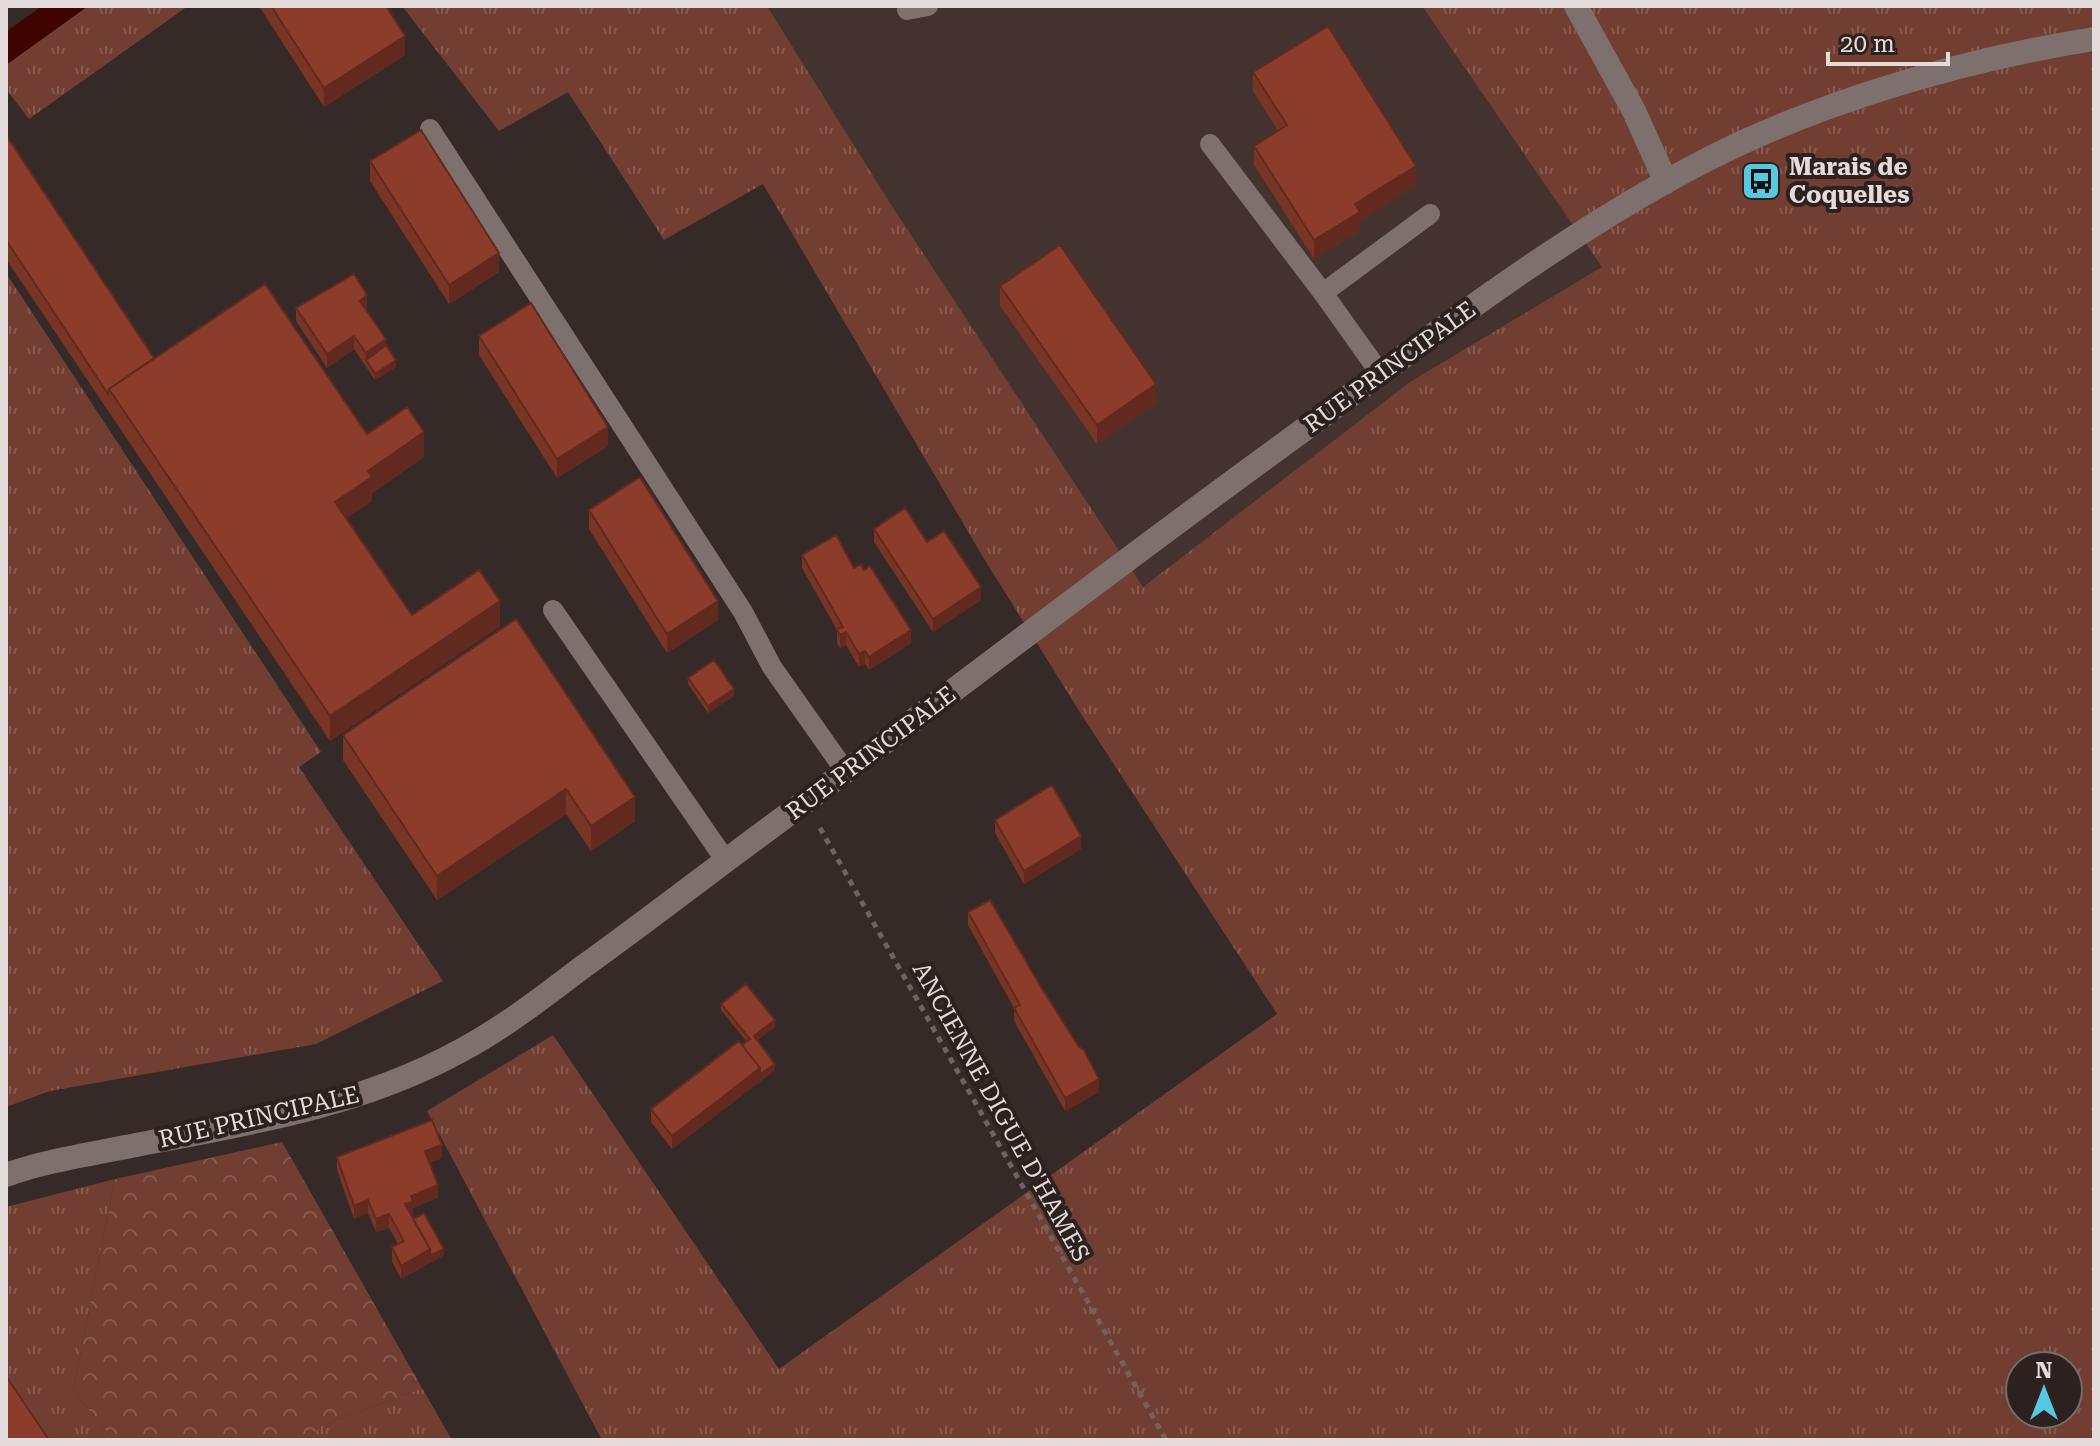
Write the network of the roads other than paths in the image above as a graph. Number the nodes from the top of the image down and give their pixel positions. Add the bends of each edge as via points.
1 (928, 6) edge
2 (1576, 6) edge
3 (907, 10) dead end
4 (2094, 39) edge
5 (430, 129) dead end
6 (1210, 144) dead end
7 (1666, 182) junction
8 (1430, 214) dead end
9 (1323, 293) junction
10 (1380, 373) junction
11 (553, 610) dead end
12 (846, 772) junction
13 (726, 861) junction
14 (6, 1175) edge

1 - 3 lane
2 - 7 street
4 - 7 street, RUE PRINCIPALE via 2008,55 1869,94 1753,139
5 - 12 lane via 743,612 772,667
6 - 9 lane
7 - 10 street, RUE PRINCIPALE via 1506,283
8 - 9 lane
9 - 10 lane
10 - 12 street, RUE PRINCIPALE
11 - 13 lane
12 - 13 street, RUE PRINCIPALE
13 - 14 street, RUE PRINCIPALE via 537,1002 429,1068 327,1105

